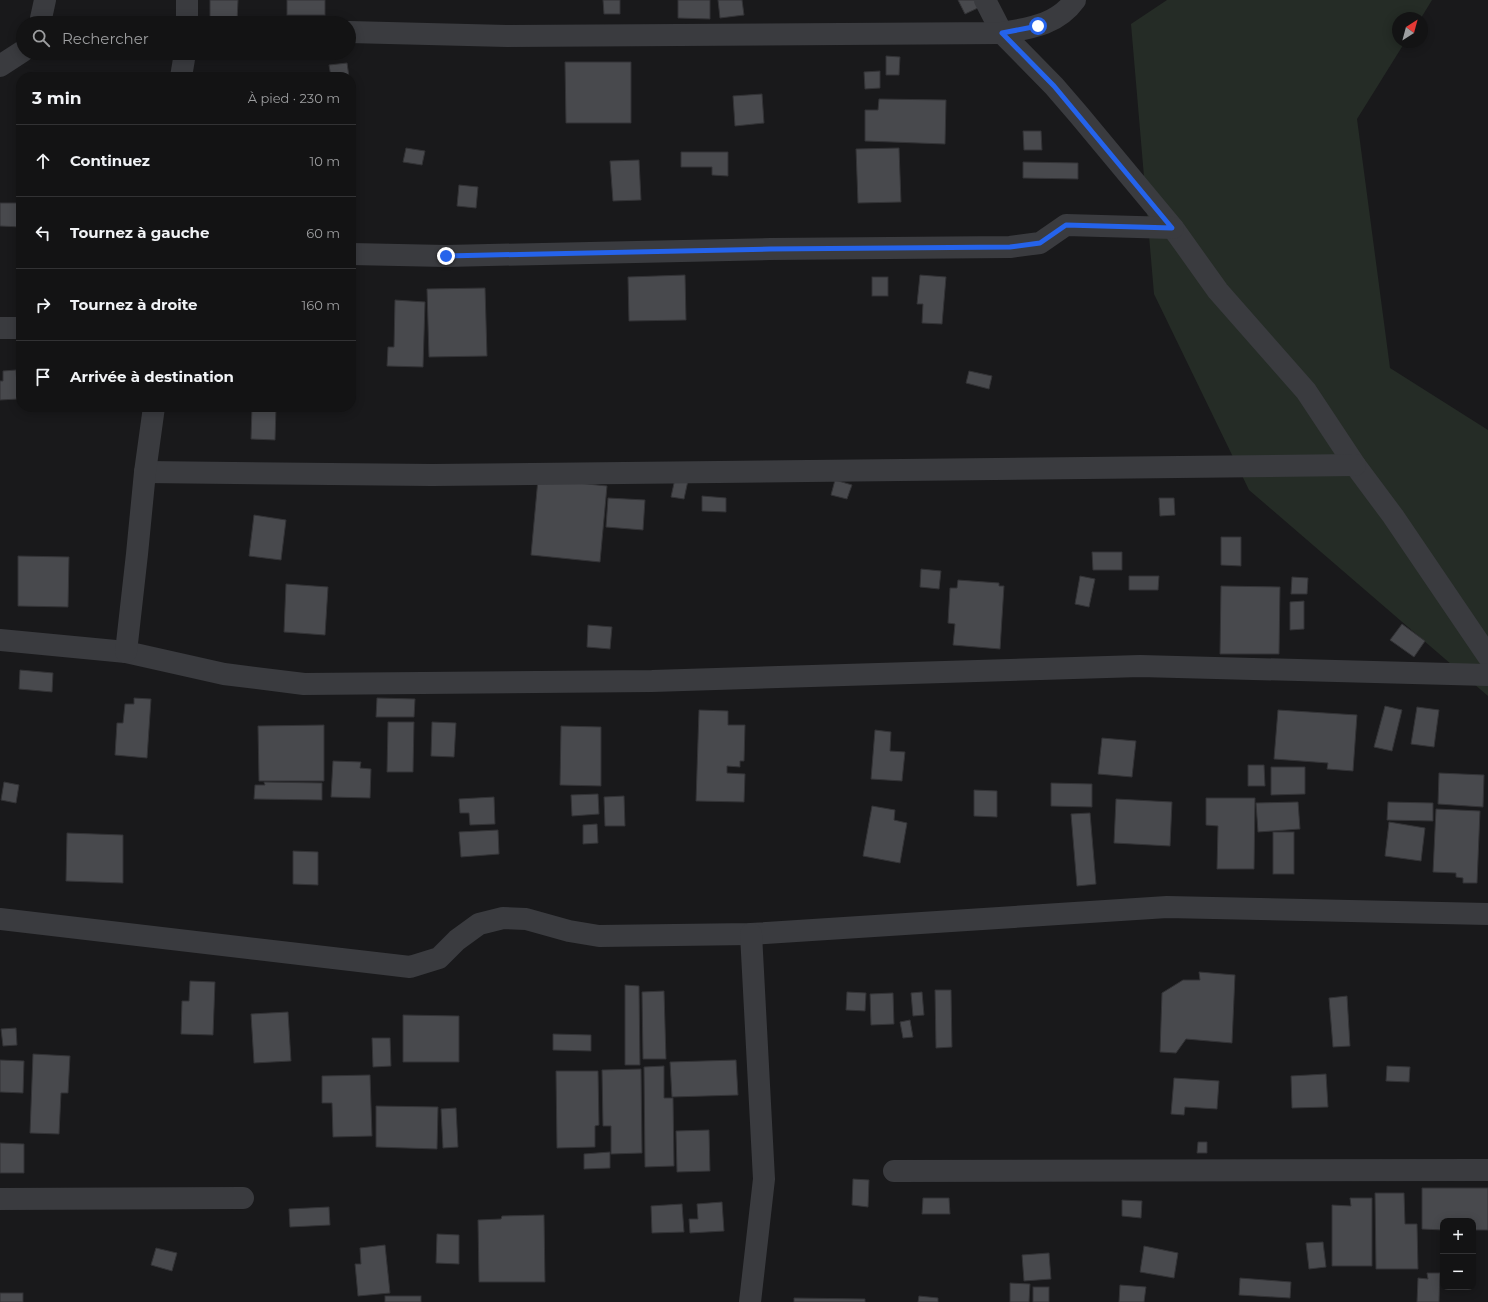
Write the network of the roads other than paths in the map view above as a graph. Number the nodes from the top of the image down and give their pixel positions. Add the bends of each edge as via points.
1 (45, 0) edge
2 (187, 0) edge
3 (985, 0) edge
4 (1075, 0) edge
5 (42, 16) edge
6 (187, 16) edge
7 (356, 32) edge
8 (1002, 33) junction
9 (16, 56) edge
10 (184, 60) edge
11 (0, 66) edge
12 (182, 72) edge
13 (1172, 228) junction
14 (356, 254) edge
15 (0, 328) edge
16 (16, 328) edge
17 (153, 412) edge
18 (1355, 465) junction
19 (145, 472) junction
20 (0, 640) edge
21 (126, 652) junction
22 (1488, 656) edge
23 (1488, 675) edge
24 (1488, 914) edge
25 (0, 919) edge
26 (751, 934) junction
27 (1488, 1170) edge
28 (894, 1171) dead end
29 (243, 1198) dead end
30 (0, 1199) edge
31 (750, 1302) edge

1 - 5 street
2 - 6 street
3 - 8 street
4 - 8 street via 1057,17 1038,26
7 - 8 street via 507,36
8 - 13 street via 1054,86
9 - 11 street
10 - 12 street
13 - 14 street via 1066,225 1040,243 1010,247 446,256
13 - 18 street via 1218,290 1306,391
15 - 16 street
17 - 19 street
18 - 19 street via 432,475
18 - 22 street via 1393,516
19 - 21 street
20 - 21 street
21 - 23 street via 224,674 304,684 652,681 1140,666
24 - 26 street via 1167,907
25 - 26 street via 410,967 439,958 457,940 479,924 503,918 526,919 599,936
26 - 31 street via 764,1179
27 - 28 street
29 - 30 street

